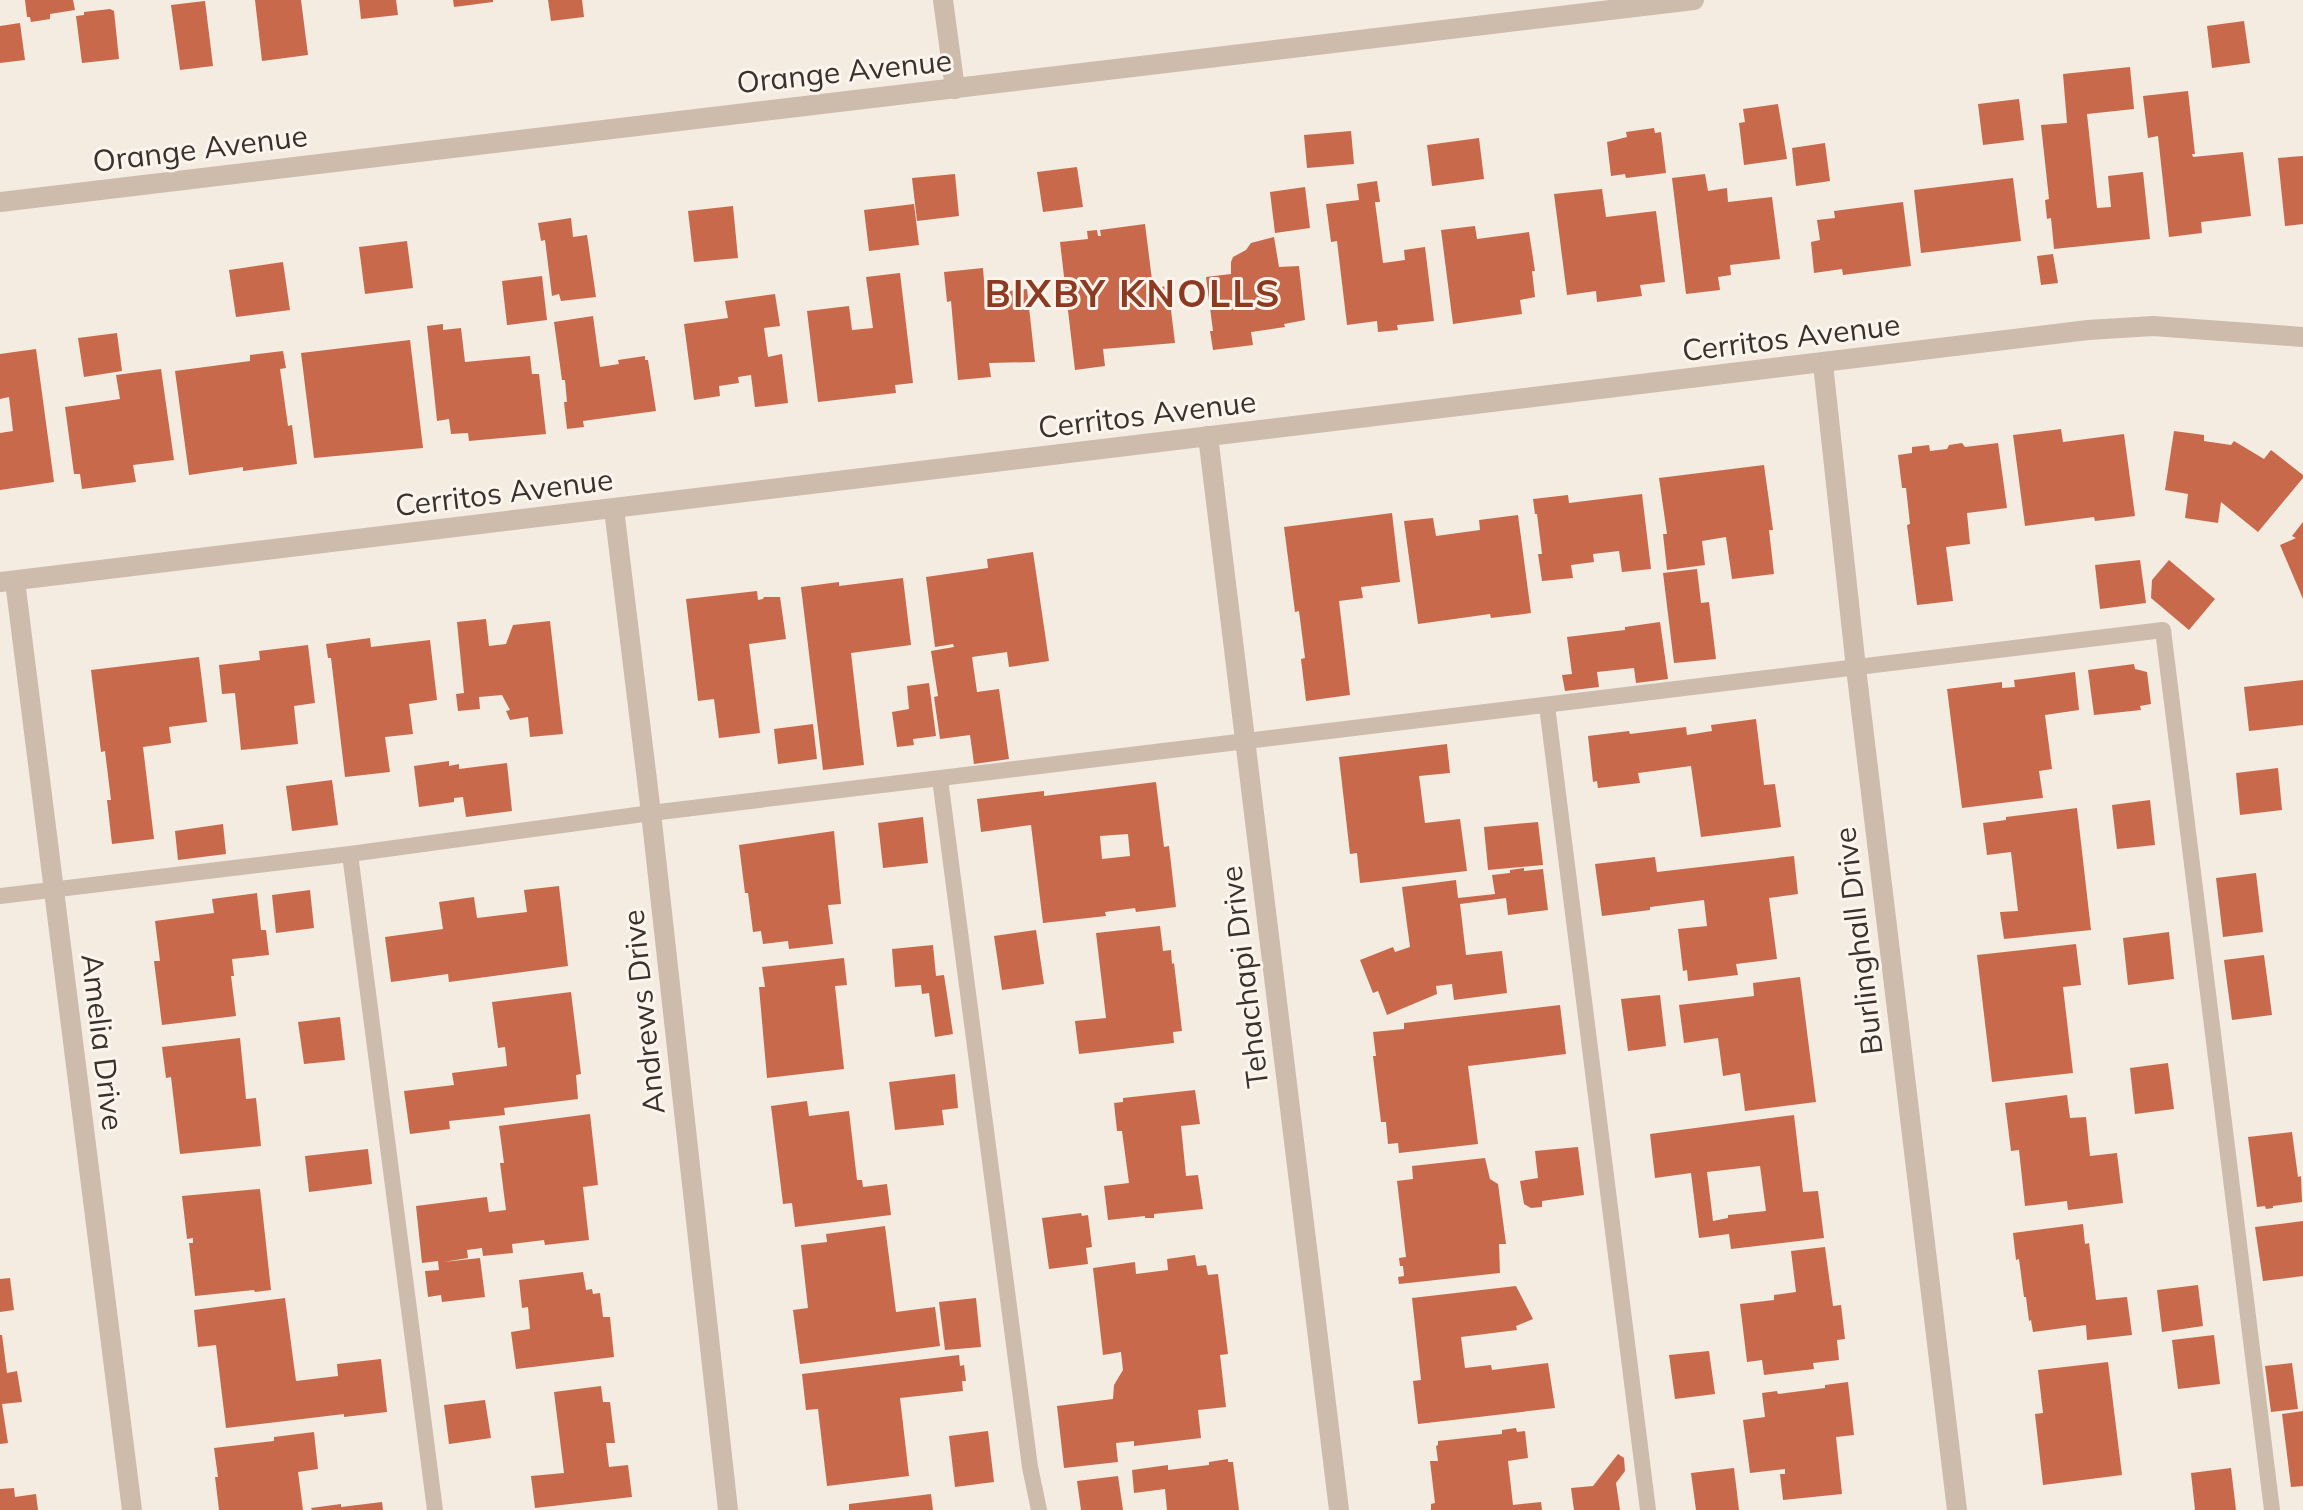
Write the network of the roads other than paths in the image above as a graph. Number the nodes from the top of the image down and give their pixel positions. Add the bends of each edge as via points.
1 (943, 0) edge
2 (1694, 0) edge
3 (955, 89) junction
4 (0, 202) edge
5 (2303, 337) edge
6 (1823, 364) junction
7 (1208, 436) junction
8 (614, 509) junction
9 (8, 582) edge
10 (1856, 668) junction
11 (1547, 706) junction
12 (1245, 743) junction
13 (940, 779) junction
14 (651, 813) junction
15 (350, 854) junction
16 (54, 889) junction
17 (0, 896) edge
18 (132, 1510) edge
19 (435, 1510) edge
20 (728, 1510) edge
21 (1039, 1510) edge
22 (1339, 1510) edge
23 (1648, 1510) edge
24 (1957, 1510) edge
25 (2272, 1510) edge

1 - 3 street
2 - 3 street, Orange Avenue
3 - 4 street, Orange Avenue
5 - 6 street, Cerritos Avenue via 2153,326
6 - 7 street, Cerritos Avenue
6 - 10 street, Burlinghall Drive
7 - 8 street, Cerritos Avenue
7 - 12 street, Tehachapi Drive
8 - 9 street, Cerritos Avenue
8 - 14 street, Andrews Drive
9 - 16 street, Amelia Drive
10 - 11 lane
10 - 24 street, Burlinghall Drive
10 - 25 lane via 2163,630
11 - 12 lane
11 - 23 lane
12 - 13 lane
12 - 22 street, Tehachapi Drive
13 - 14 lane
13 - 21 lane
14 - 15 lane
14 - 20 street, Andrews Drive
15 - 16 lane
15 - 19 lane
16 - 17 lane
16 - 18 street, Amelia Drive

